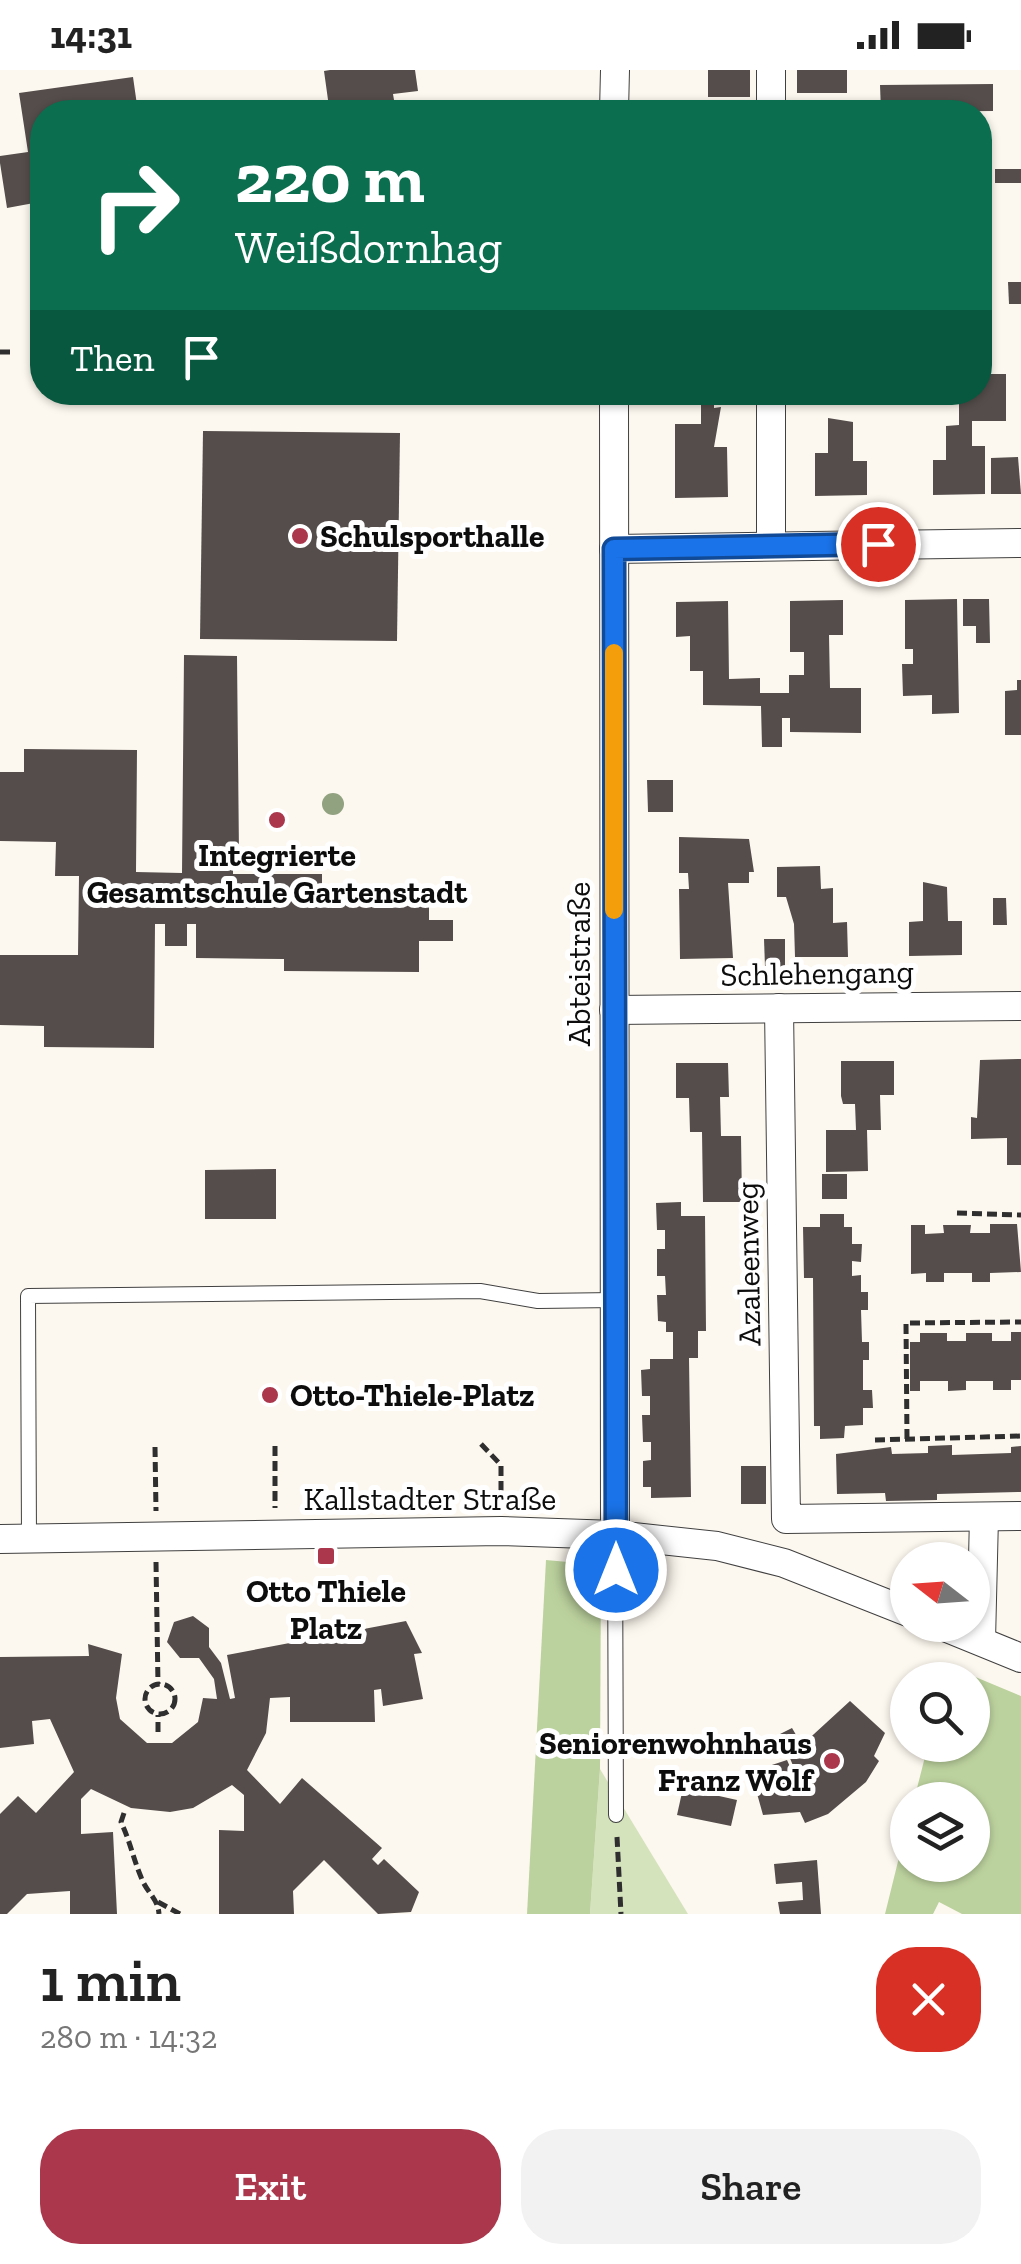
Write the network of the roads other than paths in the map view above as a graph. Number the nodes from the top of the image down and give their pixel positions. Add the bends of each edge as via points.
1 (615, 70) edge
2 (772, 70) edge
3 (614, 100) edge
4 (771, 100) edge
5 (614, 405) edge
6 (771, 405) edge
7 (1021, 543) edge
8 (771, 545) junction
9 (614, 549) junction
10 (1021, 1006) edge
11 (779, 1008) junction
12 (614, 1010) junction
13 (616, 1300) junction
14 (984, 1516) junction
15 (1021, 1516) edge
16 (615, 1534) junction
17 (29, 1538) junction
18 (0, 1539) edge
19 (983, 1542) edge
20 (890, 1605) edge
21 (983, 1642) edge
22 (1021, 1658) edge
23 (616, 1816) road end

1 - 3 street
2 - 4 street
5 - 9 street, Abteistraße
6 - 8 street
7 - 8 street
8 - 9 street
9 - 12 street, Abteistraße
10 - 11 street, Schlehengang
11 - 12 street, Schlehengang
11 - 14 street, Azaleenweg via 786,1519
12 - 13 street, Abteistraße
13 - 16 street, Abteistraße
13 - 17 lane via 538,1302 480,1291 28,1296
14 - 15 street
14 - 19 street
16 - 17 street, Kallstadter Straße
16 - 20 street, Kallstadter Straße via 717,1546 784,1563
16 - 23 lane
17 - 18 street, Kallstadter Straße
21 - 22 street

